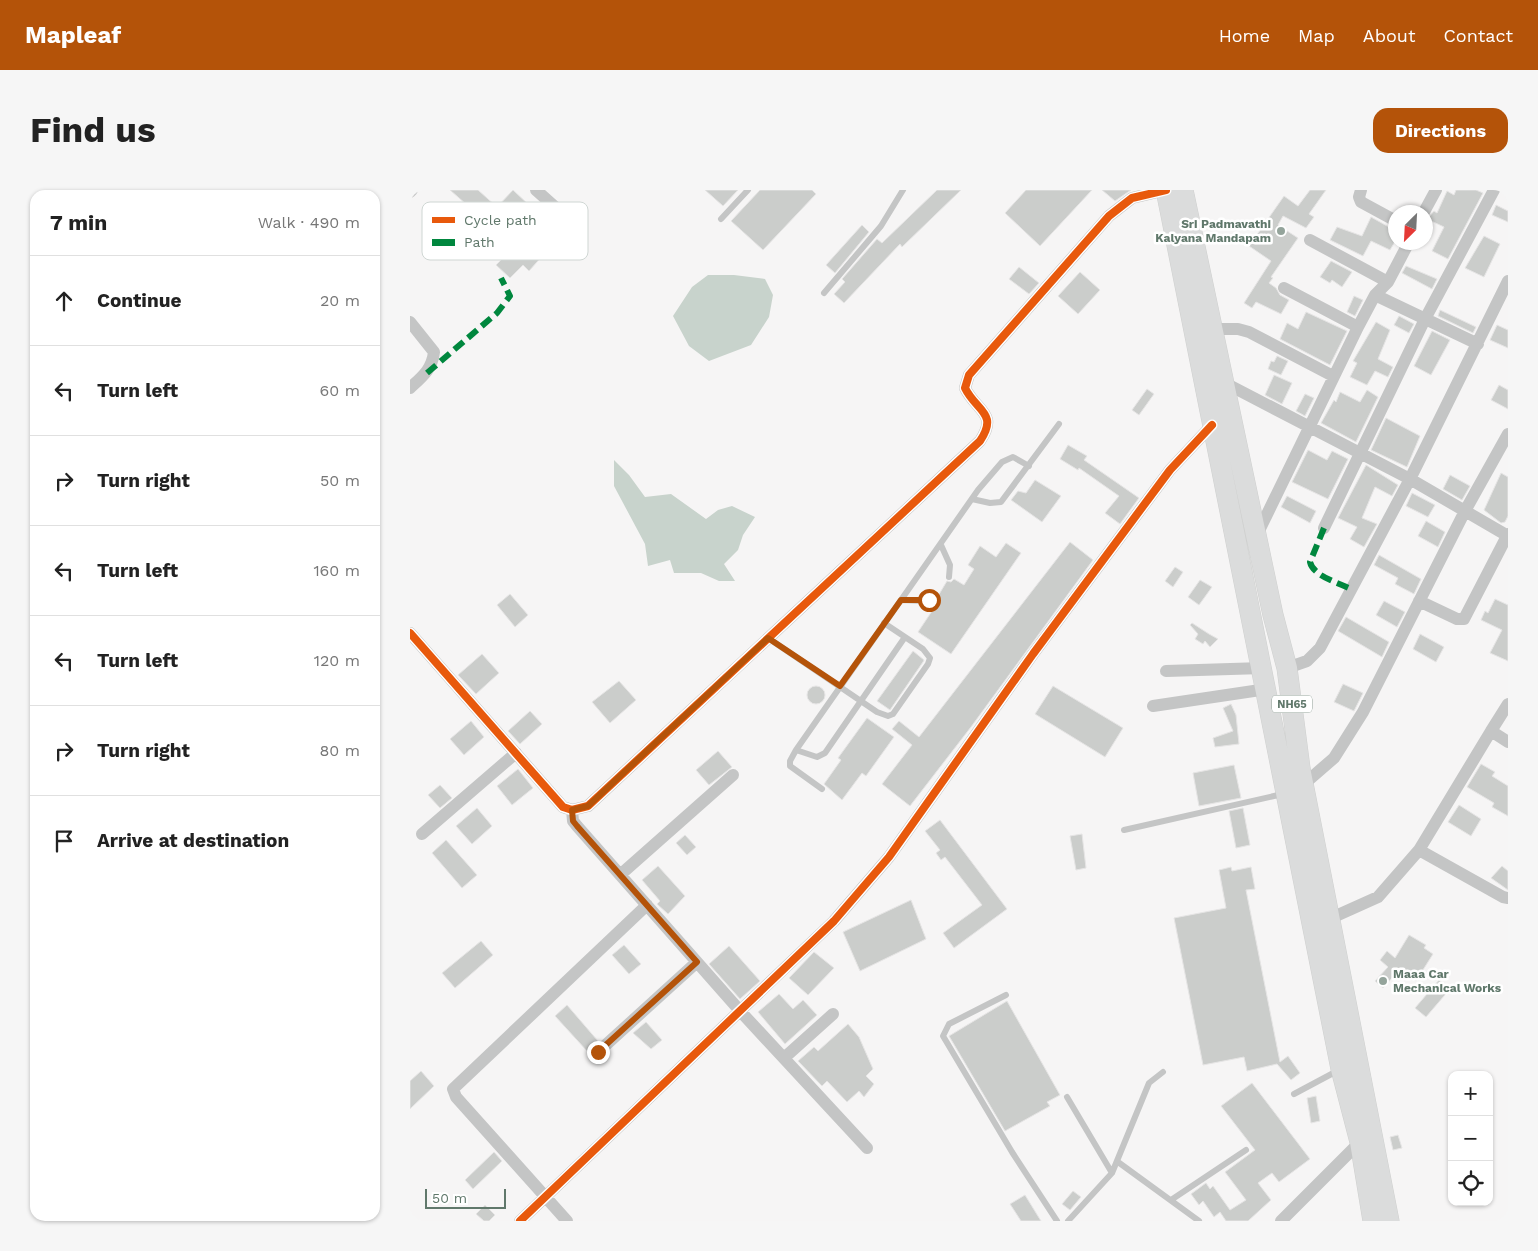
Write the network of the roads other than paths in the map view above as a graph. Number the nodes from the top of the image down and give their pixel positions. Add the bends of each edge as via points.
1 (536, 190) edge
2 (748, 190) edge
3 (903, 190) edge
4 (1166, 190) edge
5 (1183, 190) edge
6 (1361, 190) edge
7 (1436, 190) edge
8 (1494, 190) edge
9 (549, 202) edge
10 (1428, 205) edge
11 (1388, 217) edge
12 (721, 219) dead end
13 (1310, 240) dead end
14 (1405, 250) edge
15 (1508, 281) edge
16 (1388, 282) junction
17 (1284, 288) dead end
18 (824, 293) dead end
19 (1375, 295) junction
20 (1426, 319) junction
21 (410, 322) edge
22 (1358, 327) junction
23 (1212, 329) junction
24 (1478, 344) junction
25 (1334, 376) junction
26 (1223, 382) junction
27 (410, 388) edge
28 (1059, 424) dead end
29 (1212, 425) junction
30 (1308, 426) junction
31 (1508, 434) edge
32 (1361, 453) junction
33 (1029, 466) junction
34 (1410, 479) junction
35 (972, 499) junction
36 (1465, 511) junction
37 (1324, 528) dead end
38 (1508, 536) edge
39 (1256, 538) junction
40 (941, 545) junction
41 (949, 577) dead end
42 (933, 598) dead end
43 (901, 600) junction
44 (1419, 601) junction
45 (884, 623) junction
46 (410, 633) edge
47 (905, 637) junction
48 (768, 638) junction
49 (1262, 668) junction
50 (1287, 668) junction
51 (1166, 671) dead end
52 (840, 686) junction
53 (1267, 688) junction
54 (860, 700) junction
55 (1508, 704) edge
56 (1153, 706) dead end
57 (1491, 731) junction
58 (1508, 742) edge
59 (796, 750) junction
60 (516, 753) junction
61 (733, 775) dead end
62 (822, 789) dead end
63 (1295, 789) junction
64 (572, 810) junction
65 (1124, 830) dead end
66 (422, 834) dead end
67 (1419, 850) junction
68 (620, 875) junction
69 (1508, 898) edge
70 (646, 905) junction
71 (1329, 920) junction
72 (697, 962) junction
73 (1006, 995) dead end
74 (741, 1012) junction
75 (833, 1014) dead end
76 (598, 1052) dead end
77 (784, 1058) junction
78 (1341, 1069) junction
79 (1163, 1072) dead end
80 (1294, 1094) dead end
81 (1067, 1097) dead end
82 (1360, 1142) junction
83 (866, 1148) dead end
84 (1246, 1150) dead end
85 (1118, 1162) junction
86 (1112, 1173) junction
87 (547, 1197) junction
88 (1171, 1200) junction
89 (520, 1221) edge
90 (567, 1221) edge
91 (1058, 1221) edge
92 (1068, 1221) edge
93 (1199, 1221) edge
94 (1281, 1221) edge
95 (1373, 1221) edge
96 (1389, 1221) edge

1 - 9 street
2 - 12 lane
3 - 18 lane via 881,226
4 - 29 highway, NH65
4 - 48 street via 1132,198 1109,216 969,375 965,388 988,417 988,425 980,441
5 - 23 highway, NH65
6 - 11 street via 1361,202
7 - 10 street
8 - 20 street
13 - 16 street
14 - 16 street
15 - 24 street
16 - 19 street
17 - 22 street
19 - 20 street
19 - 22 street
20 - 24 street
20 - 32 street
21 - 27 street via 434,352 427,373
22 - 25 street
23 - 25 street via 1249,332
23 - 26 highway, NH65
24 - 34 street
25 - 30 street
26 - 30 street
26 - 39 highway, NH65
28 - 33 lane
29 - 49 highway, NH65
29 - 74 street via 1165,477 1033,654 889,857 834,921
30 - 32 street
30 - 39 street
31 - 36 street
32 - 34 street
32 - 37 street
33 - 35 lane via 1001,502
33 - 35 lane via 1013,457 1006,459
34 - 36 street
34 - 50 street via 1320,648 1307,661
35 - 40 lane
36 - 38 street
36 - 44 street
38 - 44 street via 1464,619 1457,620
39 - 50 highway, NH65
40 - 41 lane via 950,565
40 - 43 lane
42 - 43 lane
43 - 45 lane
44 - 63 street via 1363,712 1341,748 1326,767
45 - 47 lane
45 - 52 lane
46 - 60 street
47 - 54 lane
47 - 54 lane via 924,649 930,658 893,714 888,716 877,712
48 - 52 lane
48 - 64 street via 588,806
49 - 51 street
49 - 53 highway, NH65
50 - 63 highway, NH65
52 - 54 lane
52 - 59 lane
53 - 56 street
53 - 63 highway, NH65
54 - 59 lane via 823,755 817,757
55 - 57 street
57 - 58 street
57 - 67 street
59 - 62 lane via 790,766
60 - 64 street via 562,807
60 - 66 street
61 - 68 street
63 - 65 lane
63 - 71 highway, NH65
63 - 78 highway, NH65
64 - 68 street via 573,821
67 - 69 street
67 - 71 street via 1378,897
68 - 70 street
70 - 72 street
70 - 87 street via 453,1089 456,1097
71 - 96 highway, NH65
72 - 74 street
72 - 76 street
73 - 91 lane via 949,1024 943,1036 1012,1152
74 - 77 street
74 - 87 street
75 - 77 street
77 - 83 street
78 - 80 lane
78 - 82 highway, NH65
79 - 85 lane via 1149,1084
81 - 86 lane
82 - 94 street
82 - 95 highway, NH65
84 - 88 lane
85 - 86 lane
85 - 88 lane
86 - 92 lane
87 - 89 street
87 - 90 street
88 - 93 lane

